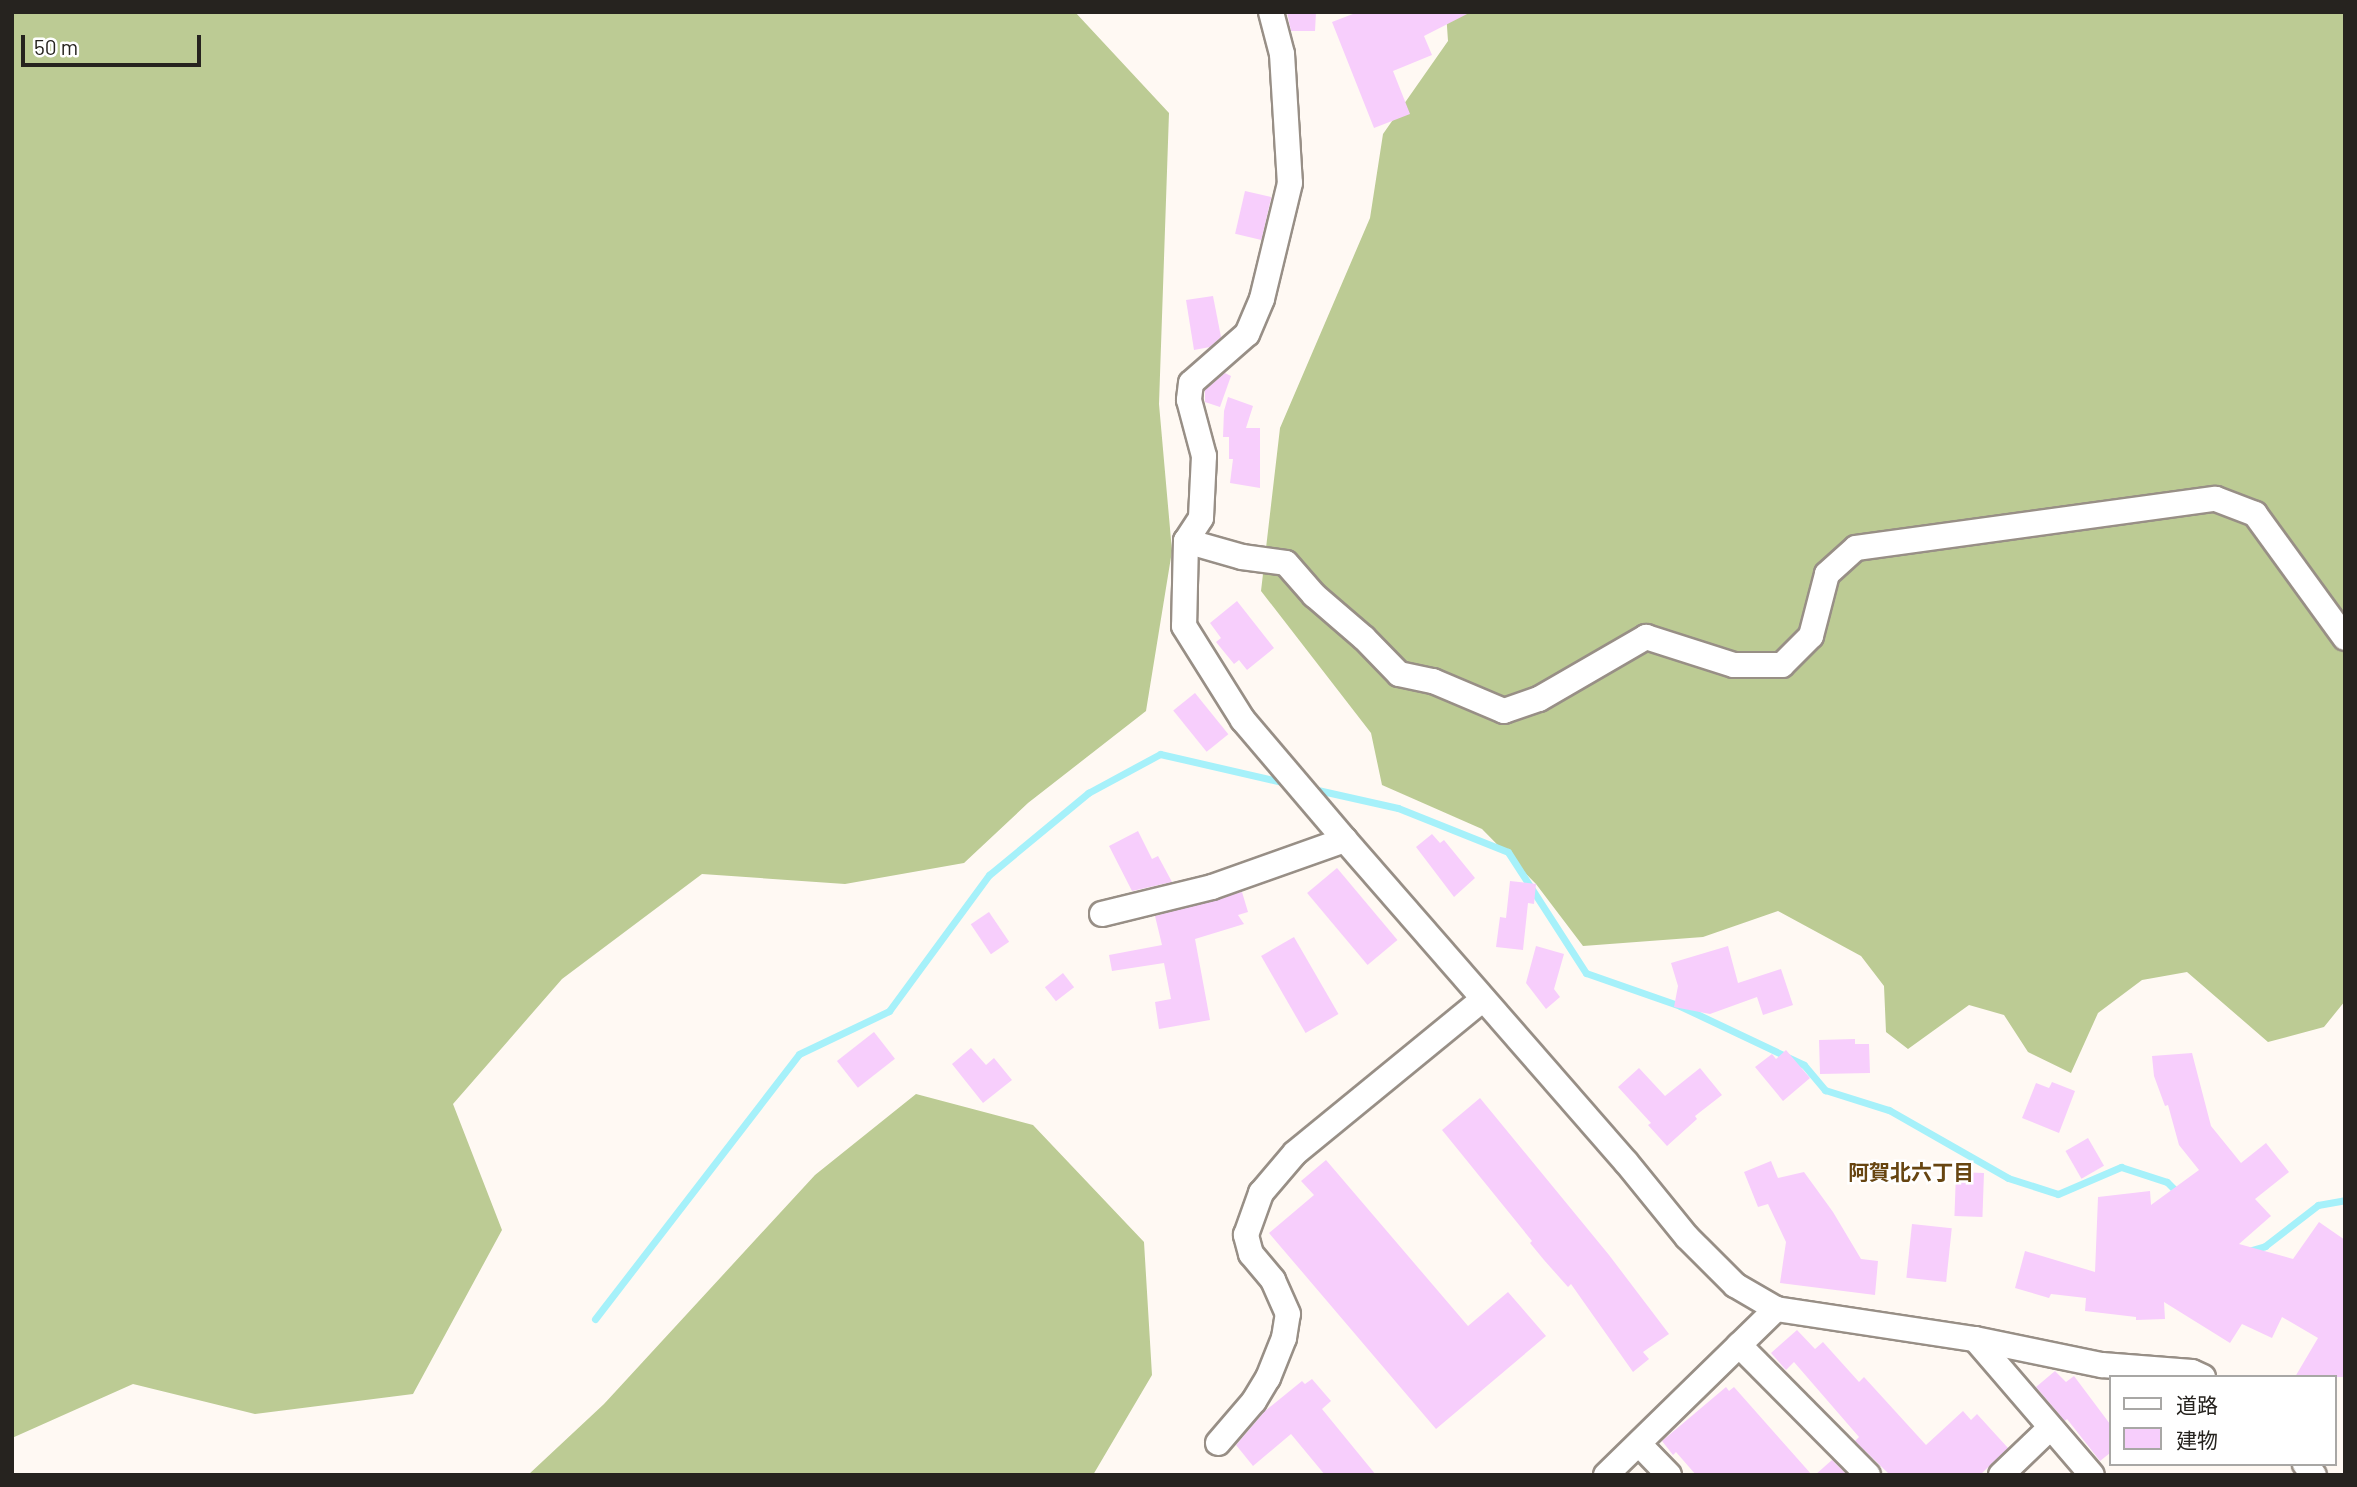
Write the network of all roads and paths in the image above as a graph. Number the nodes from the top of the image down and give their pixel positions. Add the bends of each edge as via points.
1 (1272, 12) edge
2 (1186, 541) junction
3 (2345, 638) edge
4 (1345, 841) junction
5 (1102, 914) dead end
6 (1483, 999) junction
7 (1776, 1309) junction
8 (1975, 1339) junction
9 (1739, 1345) junction
10 (2199, 1375) edge
11 (2050, 1427) junction
12 (1218, 1443) dead end
13 (1639, 1444) junction
14 (1606, 1475) edge
15 (1669, 1475) edge
16 (1868, 1475) edge
17 (2001, 1475) edge
18 (2092, 1475) edge

1 - 2 street via 1282,54 1290,183 1262,299 1247,334 1191,383 1189,400 1204,456 1202,518
2 - 3 street via 1242,557 1286,563 1399,674 1433,681 1504,711 1539,699 1646,637 1734,665 1782,665 1811,636 1827,574 1856,548 2216,499 2255,514
2 - 4 street via 1184,626 1243,720
4 - 5 street via 1212,887
4 - 6 street
6 - 7 street via 1687,1237 1735,1285
6 - 12 street via 1295,1153 1261,1193 1246,1235 1251,1254 1283,1300 1286,1326 1255,1401
7 - 8 street
7 - 9 street
8 - 10 street via 2102,1365
8 - 11 street
9 - 13 street
9 - 16 street
11 - 17 street
11 - 18 street
13 - 14 street
13 - 15 street

